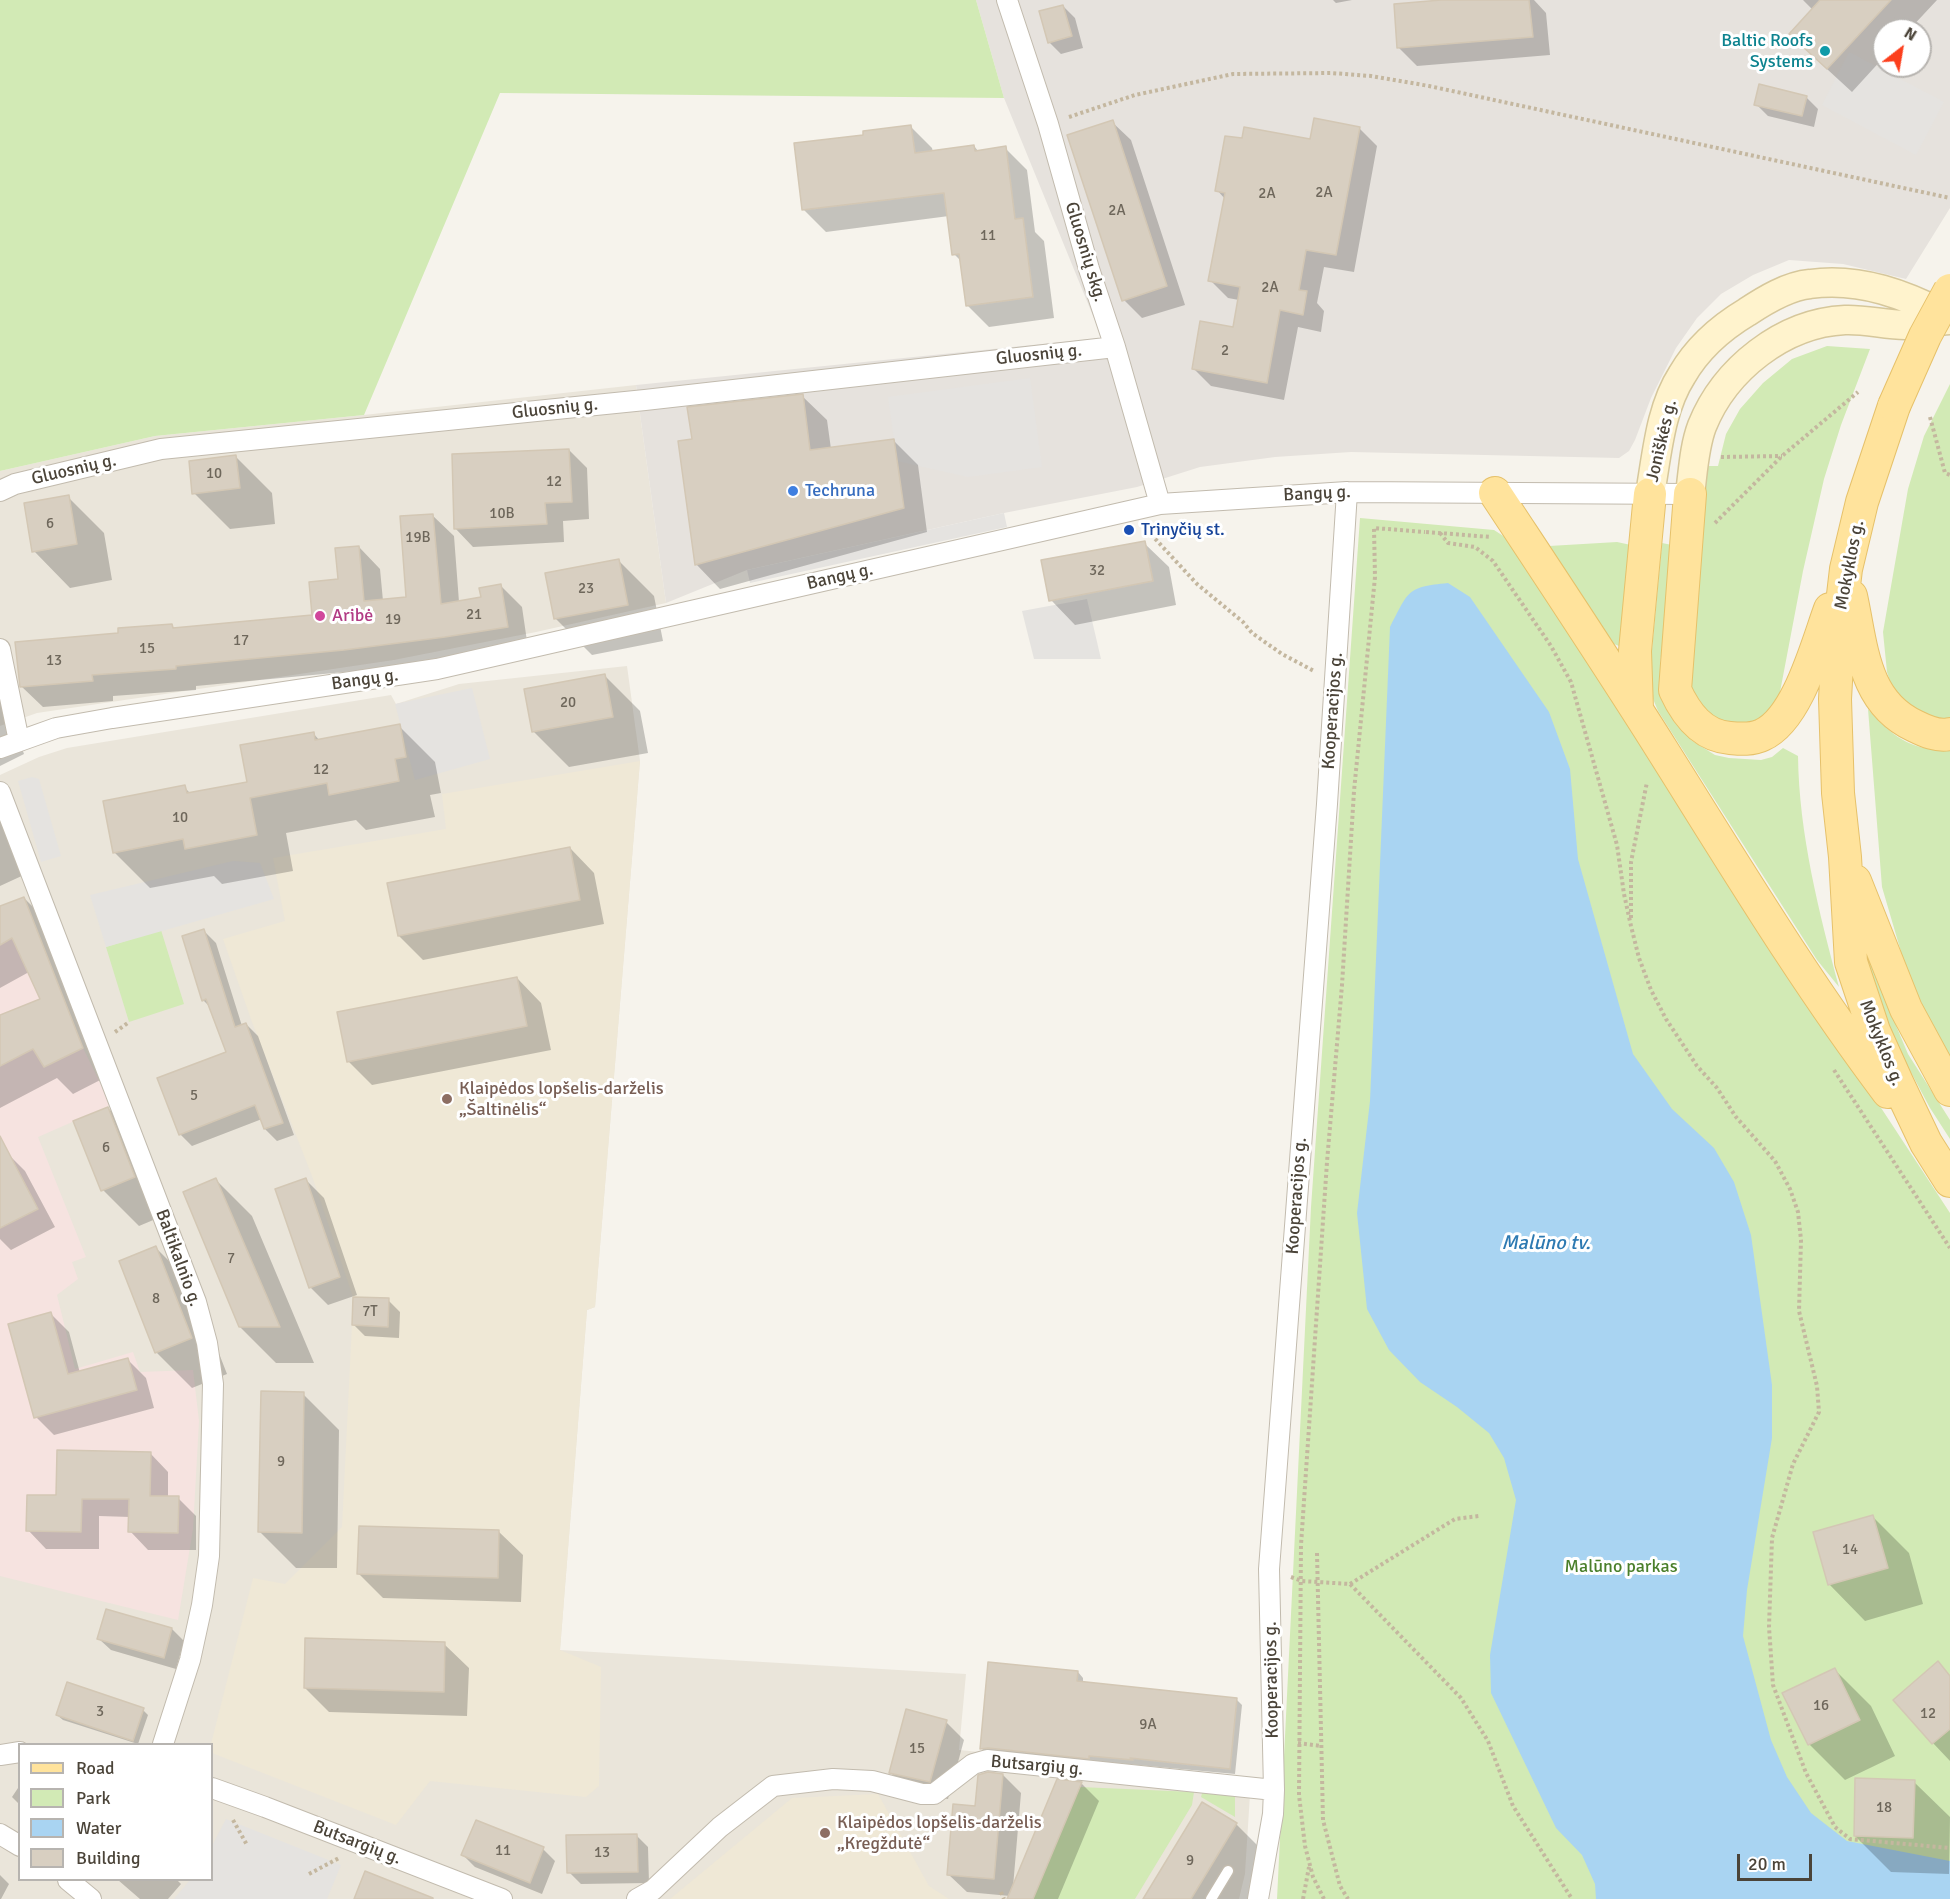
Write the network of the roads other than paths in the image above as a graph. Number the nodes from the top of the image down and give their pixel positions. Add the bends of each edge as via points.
1 (1007, 0) edge
2 (1950, 290) edge
3 (1950, 319) edge
4 (1115, 347) junction
5 (0, 491) edge
6 (1347, 492) junction
7 (1495, 493) junction
8 (1650, 494) junction
9 (1690, 494) junction
10 (1160, 504) junction
11 (1846, 569) junction
12 (0, 649) edge
13 (1637, 709) junction
14 (1950, 734) edge
15 (19, 741) junction
16 (0, 748) edge
17 (0, 792) edge
18 (1845, 857) junction
19 (1950, 1090) edge
20 (1926, 1143) junction
21 (1950, 1181) edge
22 (163, 1743) edge
23 (18, 1752) edge
24 (0, 1755) edge
25 (213, 1788) edge
26 (1274, 1790) junction
27 (0, 1834) edge
28 (18, 1845) edge
29 (1228, 1871) dead end
30 (69, 1881) edge
31 (91, 1899) edge
32 (502, 1899) edge
33 (637, 1899) edge
34 (1211, 1899) edge
35 (1258, 1899) edge

1 - 4 street, Gluosnių skg.
2 - 11 main road, Mokyklos g., bridge via 1894,406 1869,480
3 - 8 main road, Joniškės g. via 1899,294 1856,284 1808,284 1762,303 1731,322 1682,374 1669,400
3 - 9 main road, Joniškės g. via 1907,325 1836,321 1815,324 1780,338 1752,357 1714,402 1702,428
4 - 5 street, Gluosnių g. via 161,449
4 - 10 street, Gluosnių skg.
6 - 7 street, Bangų g.
6 - 10 street, Bangų g.
6 - 26 street, Kooperacijos g. via 1269,1569
7 - 8 street, Bangų g.
7 - 13 main road
8 - 9 street, Bangų g.
8 - 13 main road via 1635,651
9 - 11 main road via 1675,690 1684,710 1701,728 1721,737 1745,740 1762,735 1777,724 1797,697
10 - 15 street, Bangų g. via 437,669 112,718 56,728
11 - 14 main road via 1868,676 1886,706 1928,732
11 - 18 main road, Mokyklos g. via 1835,699
12 - 15 street
13 - 20 main road via 1759,904 1851,1042
15 - 16 street, Bangų g.
17 - 22 street, Baltikalnio g. via 196,1302 207,1342 213,1384 209,1556 190,1660
18 - 19 main road, Mokyklos g. via 1906,1009
18 - 20 main road, Mokyklos g. via 1851,962 1874,1031
20 - 21 main road, Mokyklos g.
23 - 24 street
25 - 32 street, Butsargių g.
26 - 33 street, Butsargių g. via 987,1760 973,1764 934,1794 872,1781 833,1779 772,1786
26 - 35 street, Kooperacijos g.
27 - 28 street
29 - 34 lane
30 - 31 street

